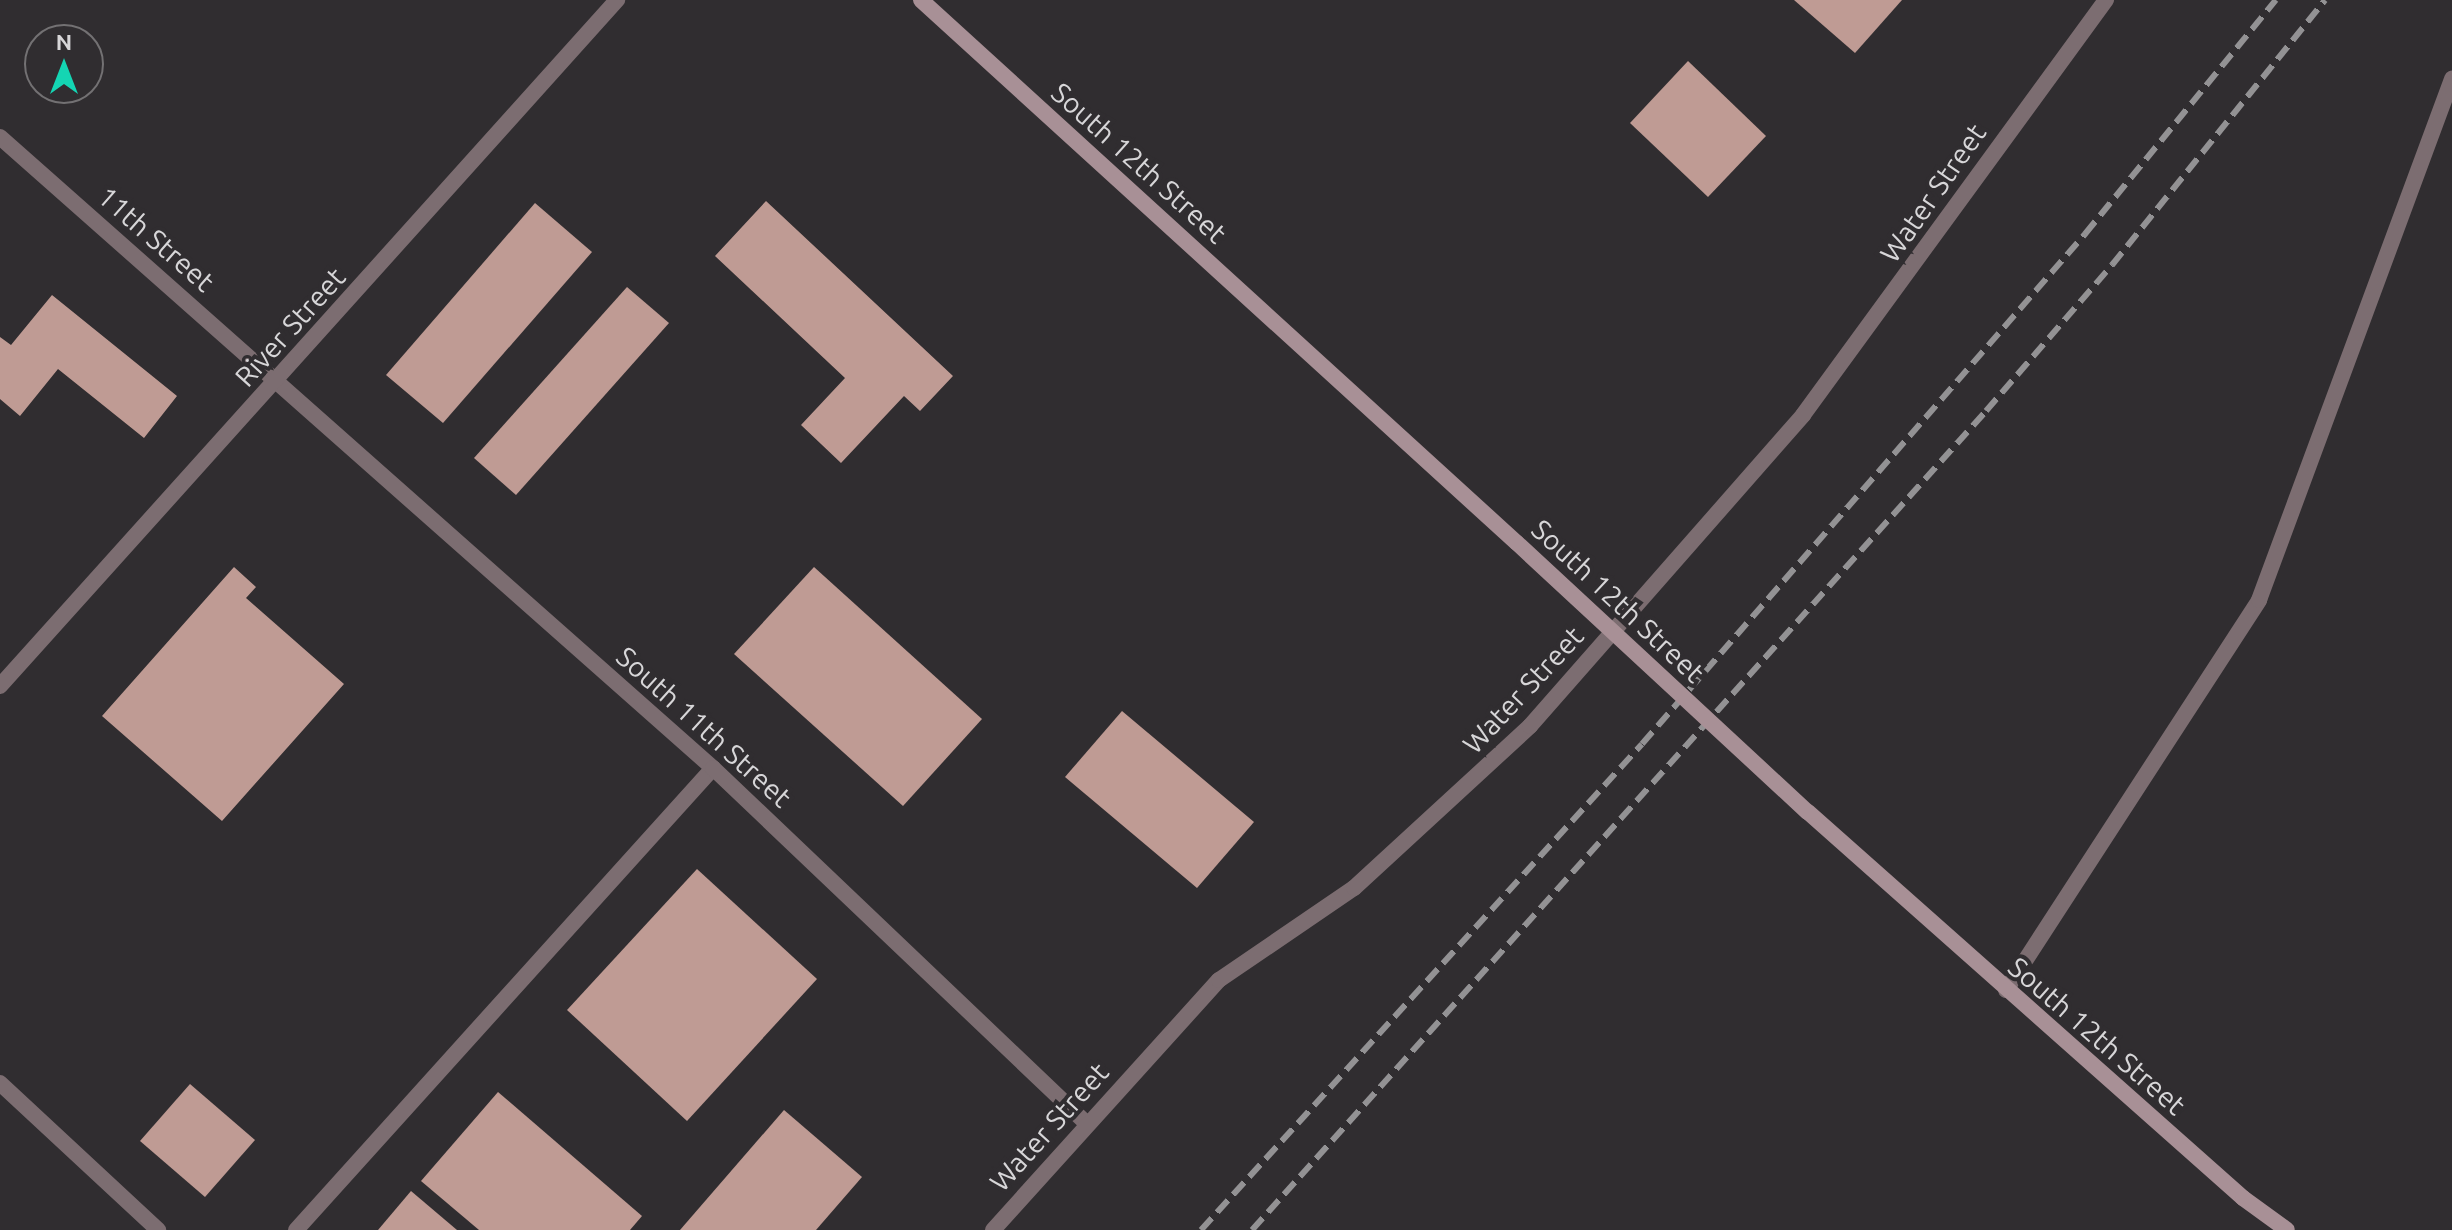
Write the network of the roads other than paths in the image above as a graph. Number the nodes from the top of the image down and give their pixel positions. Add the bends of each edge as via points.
1 (617, 0) edge
2 (921, 0) edge
3 (2106, 0) edge
4 (2452, 79) edge
5 (0, 137) edge
6 (277, 381) junction
7 (0, 686) edge
8 (713, 768) junction
9 (2006, 990) junction
10 (0, 1083) edge
11 (1086, 1123) junction
12 (158, 1230) edge
13 (296, 1230) edge
14 (993, 1230) edge
15 (2287, 1230) edge

1 - 6 street, River Street
2 - 9 main road, South 12th Street, bridge
3 - 11 street, Water Street via 1803,415 1530,726 1354,888 1219,980
4 - 9 street via 2259,600
5 - 6 street, 11th Street
6 - 7 street, River Street
6 - 8 street, South 11th Street
8 - 11 street, South 11th Street
8 - 13 street
9 - 15 main road, South 12th Street via 2243,1198
10 - 12 street
11 - 14 street, Water Street

